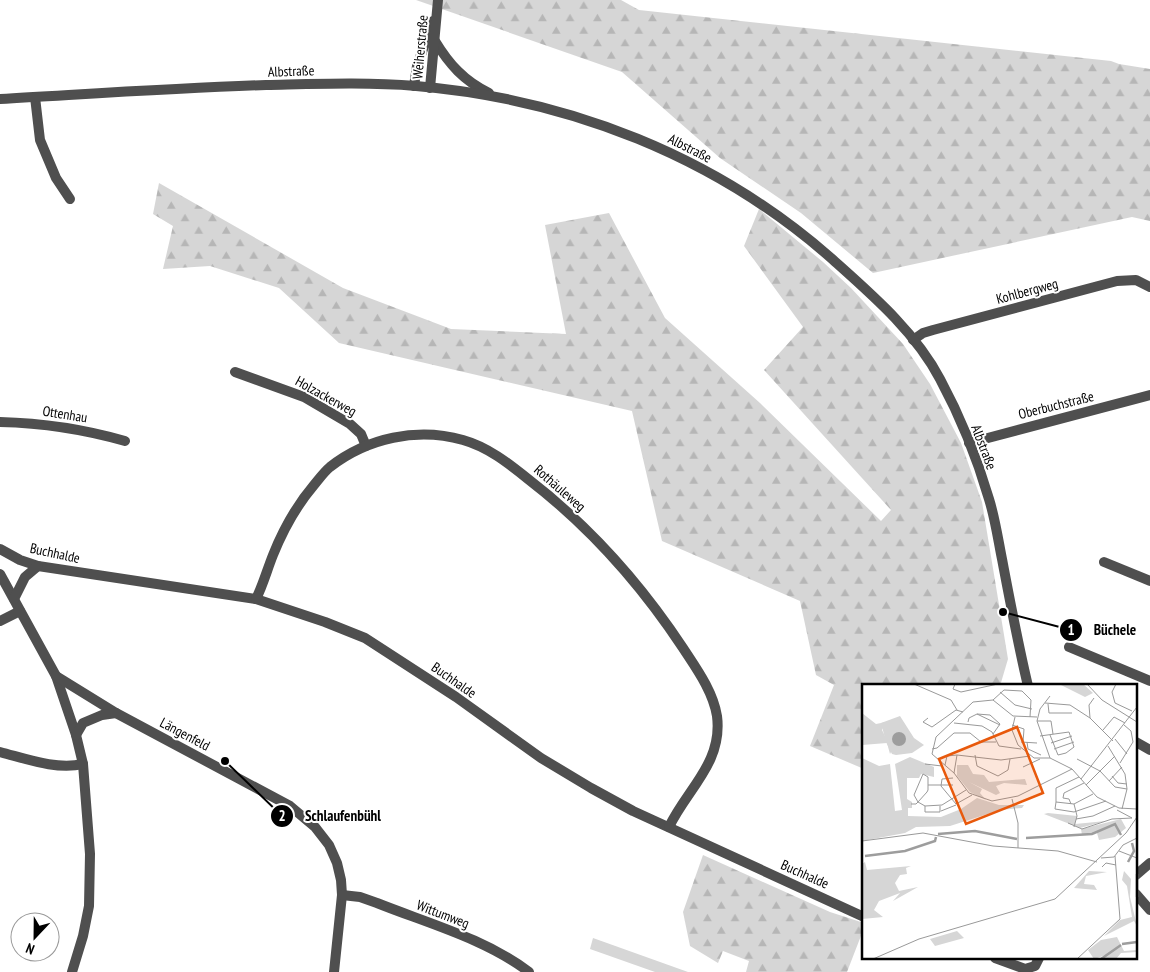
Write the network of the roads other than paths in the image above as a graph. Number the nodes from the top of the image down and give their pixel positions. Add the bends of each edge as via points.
1 (438, 4) edge
2 (435, 41) junction
3 (414, 86) junction
4 (430, 88) junction
5 (35, 97) junction
6 (499, 98) junction
7 (0, 99) edge
8 (70, 200) dead end
9 (1150, 286) edge
10 (913, 340) junction
11 (235, 372) dead end
12 (1150, 396) edge
13 (0, 422) edge
14 (125, 441) dead end
15 (969, 443) junction
16 (366, 446) junction
17 (0, 549) edge
18 (1104, 562) dead end
19 (38, 566) junction
20 (0, 574) edge
21 (1150, 582) edge
22 (14, 599) junction
23 (256, 600) junction
24 (20, 611) junction
25 (0, 621) edge
26 (1069, 647) dead end
27 (56, 676) junction
28 (1150, 681) edge
29 (1028, 684) edge
30 (116, 714) junction
31 (76, 735) junction
32 (1138, 743) edge
33 (1150, 750) edge
34 (1, 754) edge
35 (83, 764) junction
36 (668, 827) junction
37 (1150, 863) edge
38 (1138, 873) edge
39 (342, 895) junction
40 (1138, 896) edge
41 (1150, 910) edge
42 (862, 916) edge
43 (1000, 960) edge
44 (1038, 960) edge
45 (72, 972) edge
46 (334, 972) edge
47 (528, 972) edge

1 - 2 street, Weiherstraße
1 - 3 street, Weiherstraße via 417,66
2 - 4 street, Weiherstraße
2 - 6 street via 461,76
3 - 4 street, Albstraße
3 - 5 street, Albstraße via 314,84 176,88
4 - 6 street, Albstraße
5 - 7 street, Albstraße
5 - 8 street via 40,140 56,178
6 - 10 street, Albstraße via 604,125 658,147 734,187 802,233 859,284
9 - 10 street, Kohlbergweg via 1136,280 1117,281 933,330
10 - 15 street, Albstraße via 940,378
11 - 16 street, Holzackerweg via 304,396 350,424 361,434
12 - 15 street, Oberbuchstraße
13 - 14 street, Ottenhau via 68,427
15 - 29 street, Albstraße via 990,501
16 - 23 street, Rothäuleweg via 328,468 297,508 284,531
16 - 36 street, Rothäuleweg via 389,438 413,435 463,440 486,449 575,518 642,590 705,683 717,716 717,735 706,771
17 - 19 street, Buchhalde
18 - 21 street
19 - 22 street via 25,577
19 - 23 street, Buchhalde
20 - 22 street
22 - 24 street
23 - 36 street, Buchhalde via 365,638 542,758 591,788
24 - 25 street
24 - 27 street
26 - 28 street
27 - 30 street, Längenfeld
27 - 31 street
30 - 31 street via 102,715 83,723
30 - 39 street, Längenfeld via 290,806 315,827 329,845 337,863
31 - 35 street
32 - 33 street
34 - 35 street via 57,766
35 - 45 street via 90,854 89,906
36 - 42 street, Buchhalde
37 - 38 street
39 - 46 street, Längenfeld
39 - 47 street, Wittumweg via 360,897 476,942 508,957
40 - 41 street
43 - 44 street via 1025,970 1035,966

